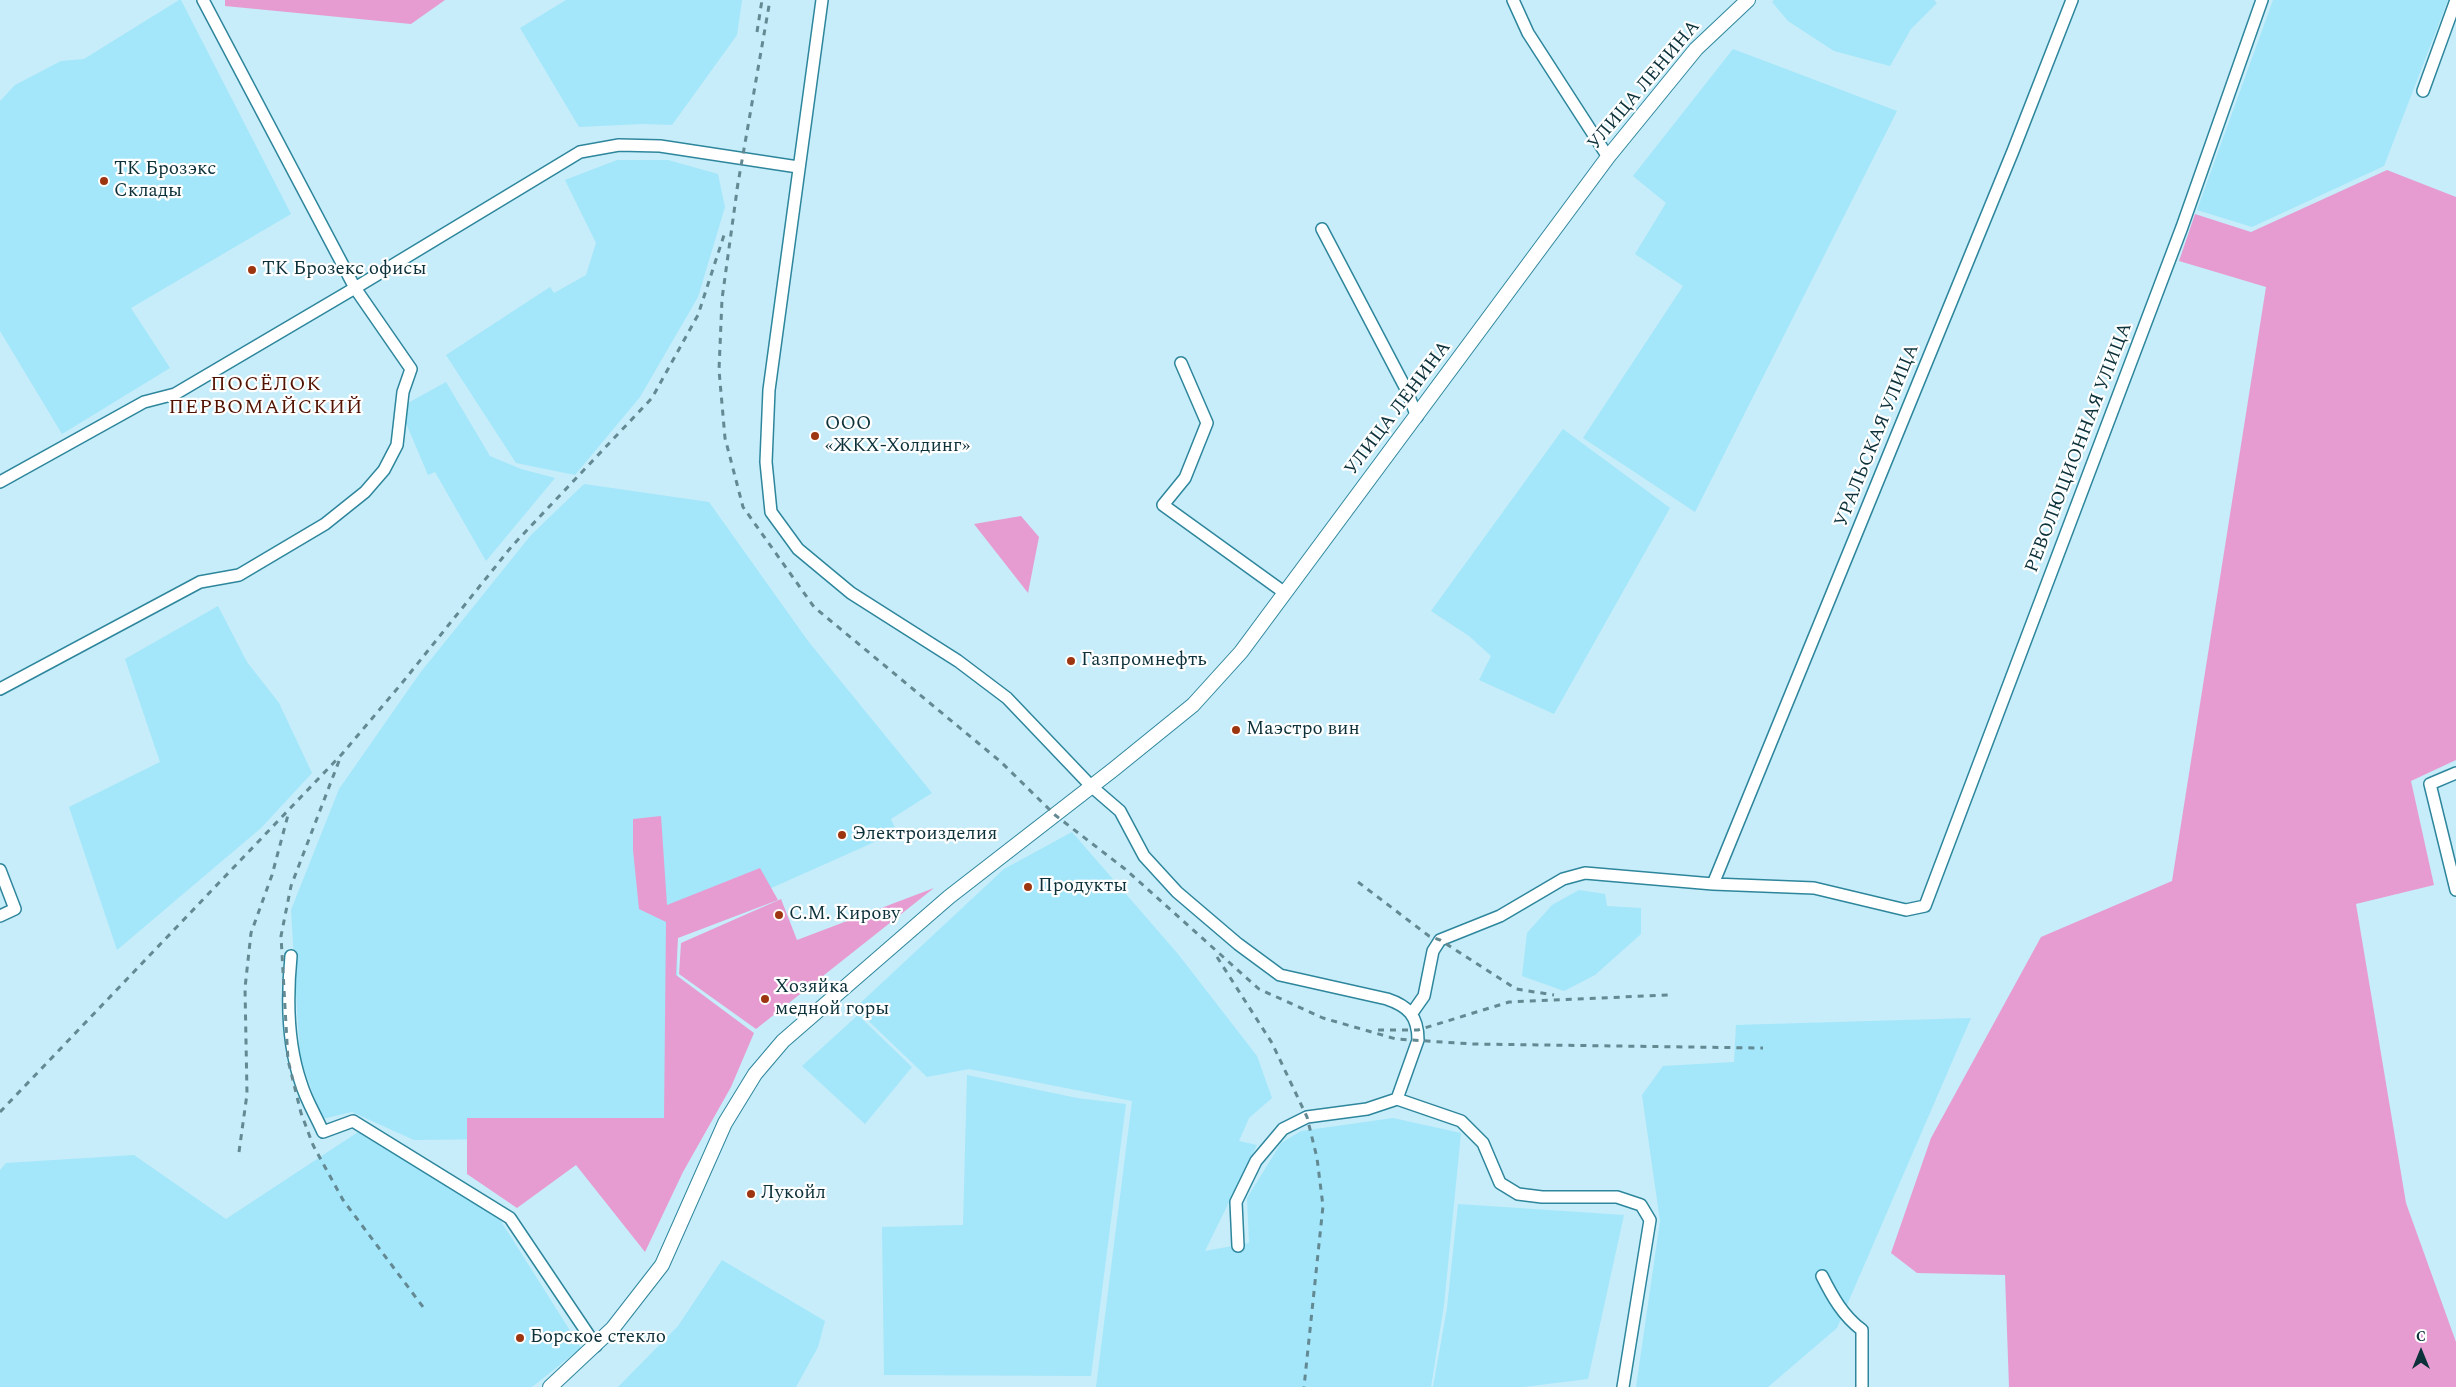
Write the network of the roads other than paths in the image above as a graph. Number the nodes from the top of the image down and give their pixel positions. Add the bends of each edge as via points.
1 (203, 0) edge
2 (822, 0) edge
3 (1513, 0) edge
4 (1748, 0) edge
5 (2072, 0) edge
6 (2262, 0) edge
7 (2456, 0) edge
8 (2424, 91) dead end
9 (1608, 157) junction
10 (798, 167) junction
11 (1322, 229) dead end
12 (355, 288) junction
13 (1181, 364) dead end
14 (1417, 417) junction
15 (0, 482) edge
16 (1285, 593) junction
17 (0, 689) edge
18 (2456, 773) edge
19 (1092, 786) junction
20 (0, 870) edge
21 (1713, 884) junction
22 (2456, 890) edge
23 (0, 916) edge
24 (291, 956) dead end
25 (1412, 1013) junction
26 (1397, 1099) junction
27 (1238, 1246) dead end
28 (1822, 1276) dead end
29 (596, 1346) junction
30 (550, 1387) edge
31 (1624, 1387) edge
32 (1862, 1387) edge

1 - 12 street
2 - 10 street
3 - 9 street via 1528,33
4 - 9 main road, УЛИЦА ЛЕНИНА via 1696,49
5 - 21 street, УРАЛЬСКАЯ УЛИЦА
6 - 21 street, РЕВОЛЮЦИОННАЯ УЛИЦА via 2182,227 1925,906 1906,910 1814,888
7 - 8 street
9 - 14 main road, УЛИЦА ЛЕНИНА
10 - 12 street via 660,146 619,145 587,150
10 - 19 street via 769,390 766,462 771,512 798,549 851,593 958,661 1007,698
11 - 14 street via 1406,389
12 - 15 street via 175,394 144,402
12 - 17 street via 411,369 403,392 396,445 384,470 365,492 325,524 239,574 200,582
13 - 16 street via 1206,422 1185,478 1163,505
14 - 16 main road, УЛИЦА ЛЕНИНА
16 - 19 main road, УЛИЦА ЛЕНИНА via 1241,652 1194,704
18 - 22 street via 2430,784
19 - 25 street via 1120,811 1144,856 1177,892 1280,975 1387,999
19 - 29 main road, УЛИЦА ЛЕНИНА via 949,897 783,1041 755,1074 724,1123 662,1265
20 - 23 street via 15,909
21 - 25 street via 1585,873 1563,878 1500,916 1440,940 1433,951 1424,996
24 - 29 street via 291,1036 300,1082 323,1132 353,1121 510,1218
25 - 26 street via 1418,1040
26 - 27 street via 1367,1109 1307,1117 1283,1129 1256,1161 1236,1202
26 - 31 street via 1462,1122 1482,1143 1500,1183 1518,1194 1617,1197 1641,1204 1650,1220
28 - 32 street via 1833,1298 1862,1330
29 - 30 main road, УЛИЦА ЛЕНИНА

